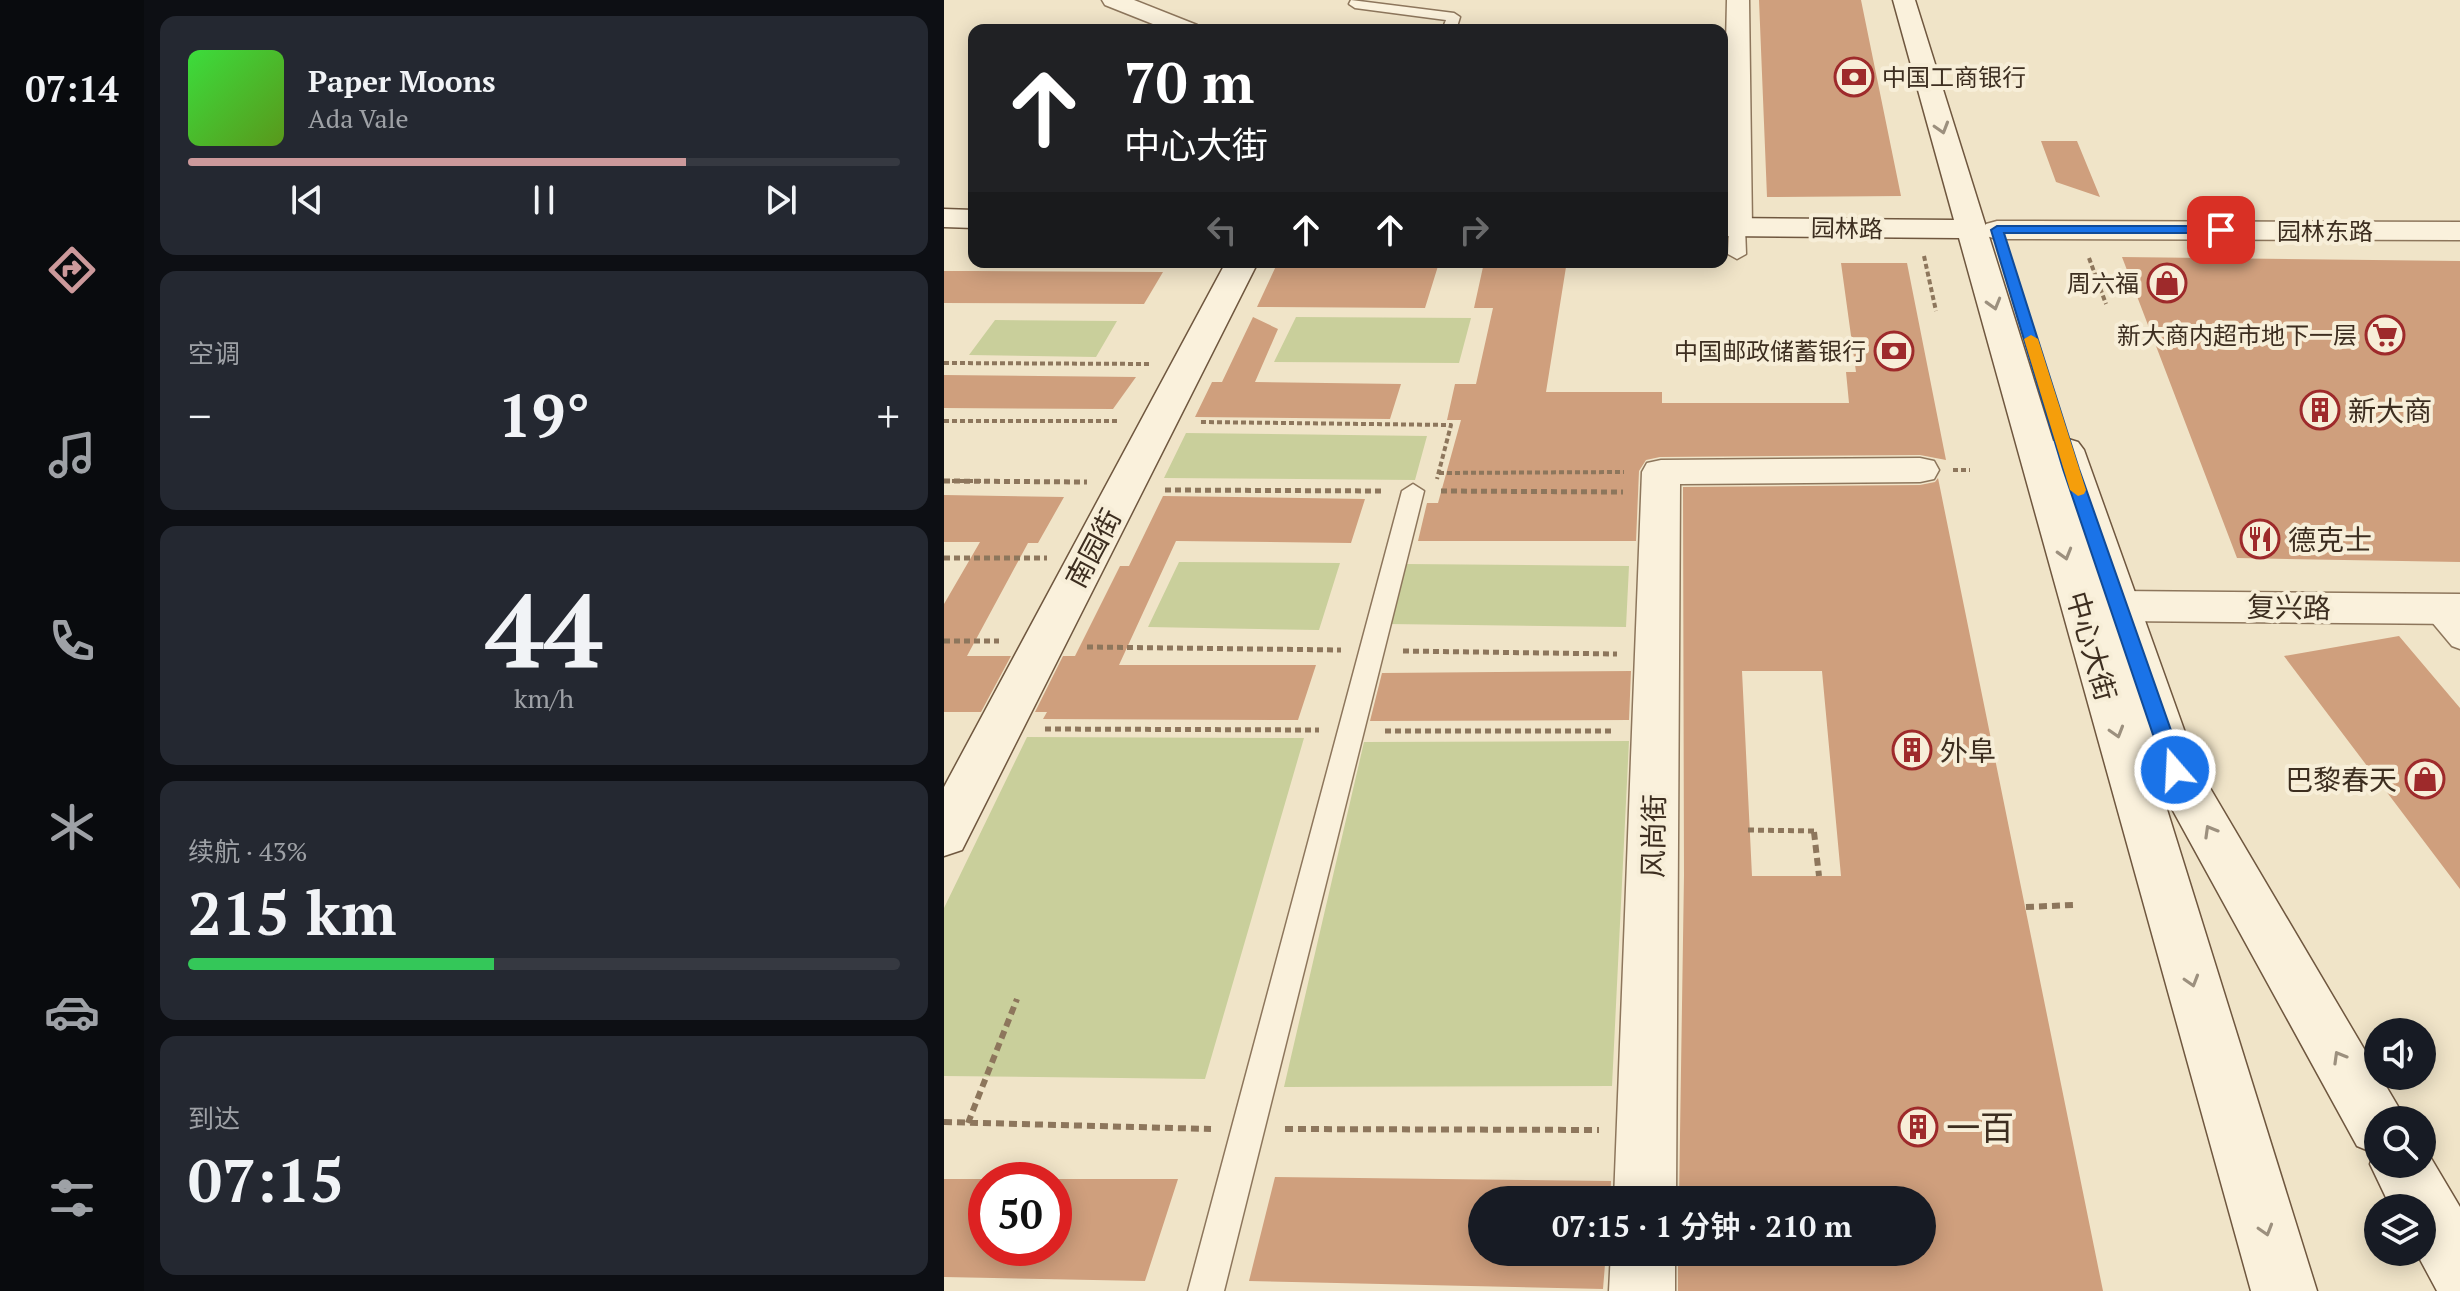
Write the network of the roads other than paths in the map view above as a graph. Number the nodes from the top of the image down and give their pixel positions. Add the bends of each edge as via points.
1 (1113, 0) edge
2 (1357, 0) edge
3 (1738, 0) edge
4 (1904, 0) edge
5 (1927, 0) edge
6 (1174, 24) edge
7 (1451, 24) edge
8 (1730, 59) edge
9 (944, 218) edge
10 (968, 219) edge
11 (1985, 230) junction
12 (2460, 231) edge
13 (1732, 236) edge
14 (1239, 268) edge
15 (1920, 470) dead end
16 (1424, 491) road end
17 (2118, 606) junction
18 (2451, 619) edge
19 (944, 835) edge
20 (2367, 1106) edge
21 (2408, 1178) edge
22 (1645, 1186) edge
23 (1643, 1266) edge
24 (2460, 1268) edge
25 (1206, 1291) edge
26 (1642, 1291) edge
27 (2284, 1291) edge

1 - 6 street
2 - 7 lane via 1355,4 1454,17
3 - 8 street
4 -> 11 street, 中心大街
5 - 11 street, 中心大街
8 - 13 street
9 - 10 street
11 - 12 street, 园林东路
11 - 13 street, 园林路
11 - 17 street, 中心大街
11 -> 27 street, 中心大街 via 2079,603
14 - 19 street, 南园街
15 - 22 street, 风尚街 via 1661,482
16 - 25 lane via 1352,730
17 - 18 street, 复兴路
20 -> 17 street, 中心大街 via 2175,770
21 - 24 street
23 - 26 street

